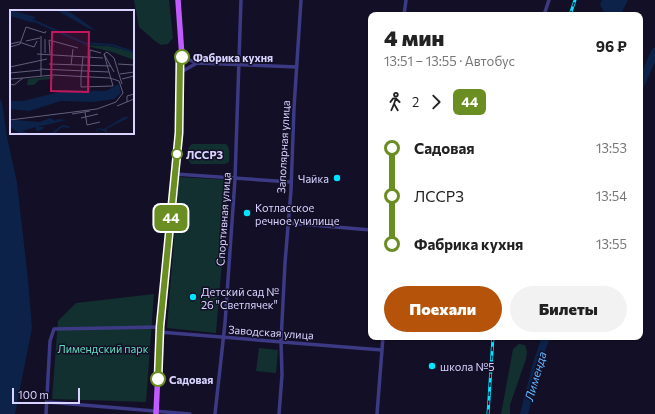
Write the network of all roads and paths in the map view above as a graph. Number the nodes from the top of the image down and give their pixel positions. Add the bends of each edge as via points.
1 (178, 0) edge
2 (241, 0) edge
3 (301, 0) edge
4 (406, 0) edge
5 (549, 0) edge
6 (404, 12) edge
7 (545, 12) edge
8 (182, 57) junction
9 (197, 62) junction
10 (238, 64) junction
11 (297, 67) junction
12 (181, 72) junction
13 (175, 174) junction
14 (235, 179) junction
15 (291, 182) junction
16 (288, 223) junction
17 (368, 230) edge
18 (160, 329) junction
19 (223, 338) junction
20 (383, 340) edge
21 (281, 341) junction
22 (382, 350) junction
23 (47, 402) junction
24 (156, 412) edge
25 (46, 414) edge
26 (190, 414) edge
27 (216, 414) edge
28 (279, 414) edge
29 (377, 414) edge

1 - 8 main road
2 - 10 street, Спортивная улица
3 - 11 street, Заполярная улица
4 - 6 street
5 - 7 street
8 - 9 street
8 - 12 main road
9 - 10 street
9 - 12 street
10 - 11 street
10 - 14 street, Спортивная улица
11 - 15 street, Заполярная улица
12 - 13 main road
13 - 14 street
13 - 18 main road
14 - 15 street
14 - 19 street, Спортивная улица
15 - 16 street, Заполярная улица
16 - 17 street
16 - 21 street, Заполярная улица
18 - 19 street, Заводская улица
18 - 23 street, Заводская улица via 54,329 50,341
18 - 24 main road
19 - 21 street, Заводская улица
19 - 27 street, Спортивная улица
20 - 22 street
21 - 22 street, Заводская улица
21 - 28 street, Заполярная улица
22 - 29 street
23 - 24 street
23 - 25 street
24 - 26 street

